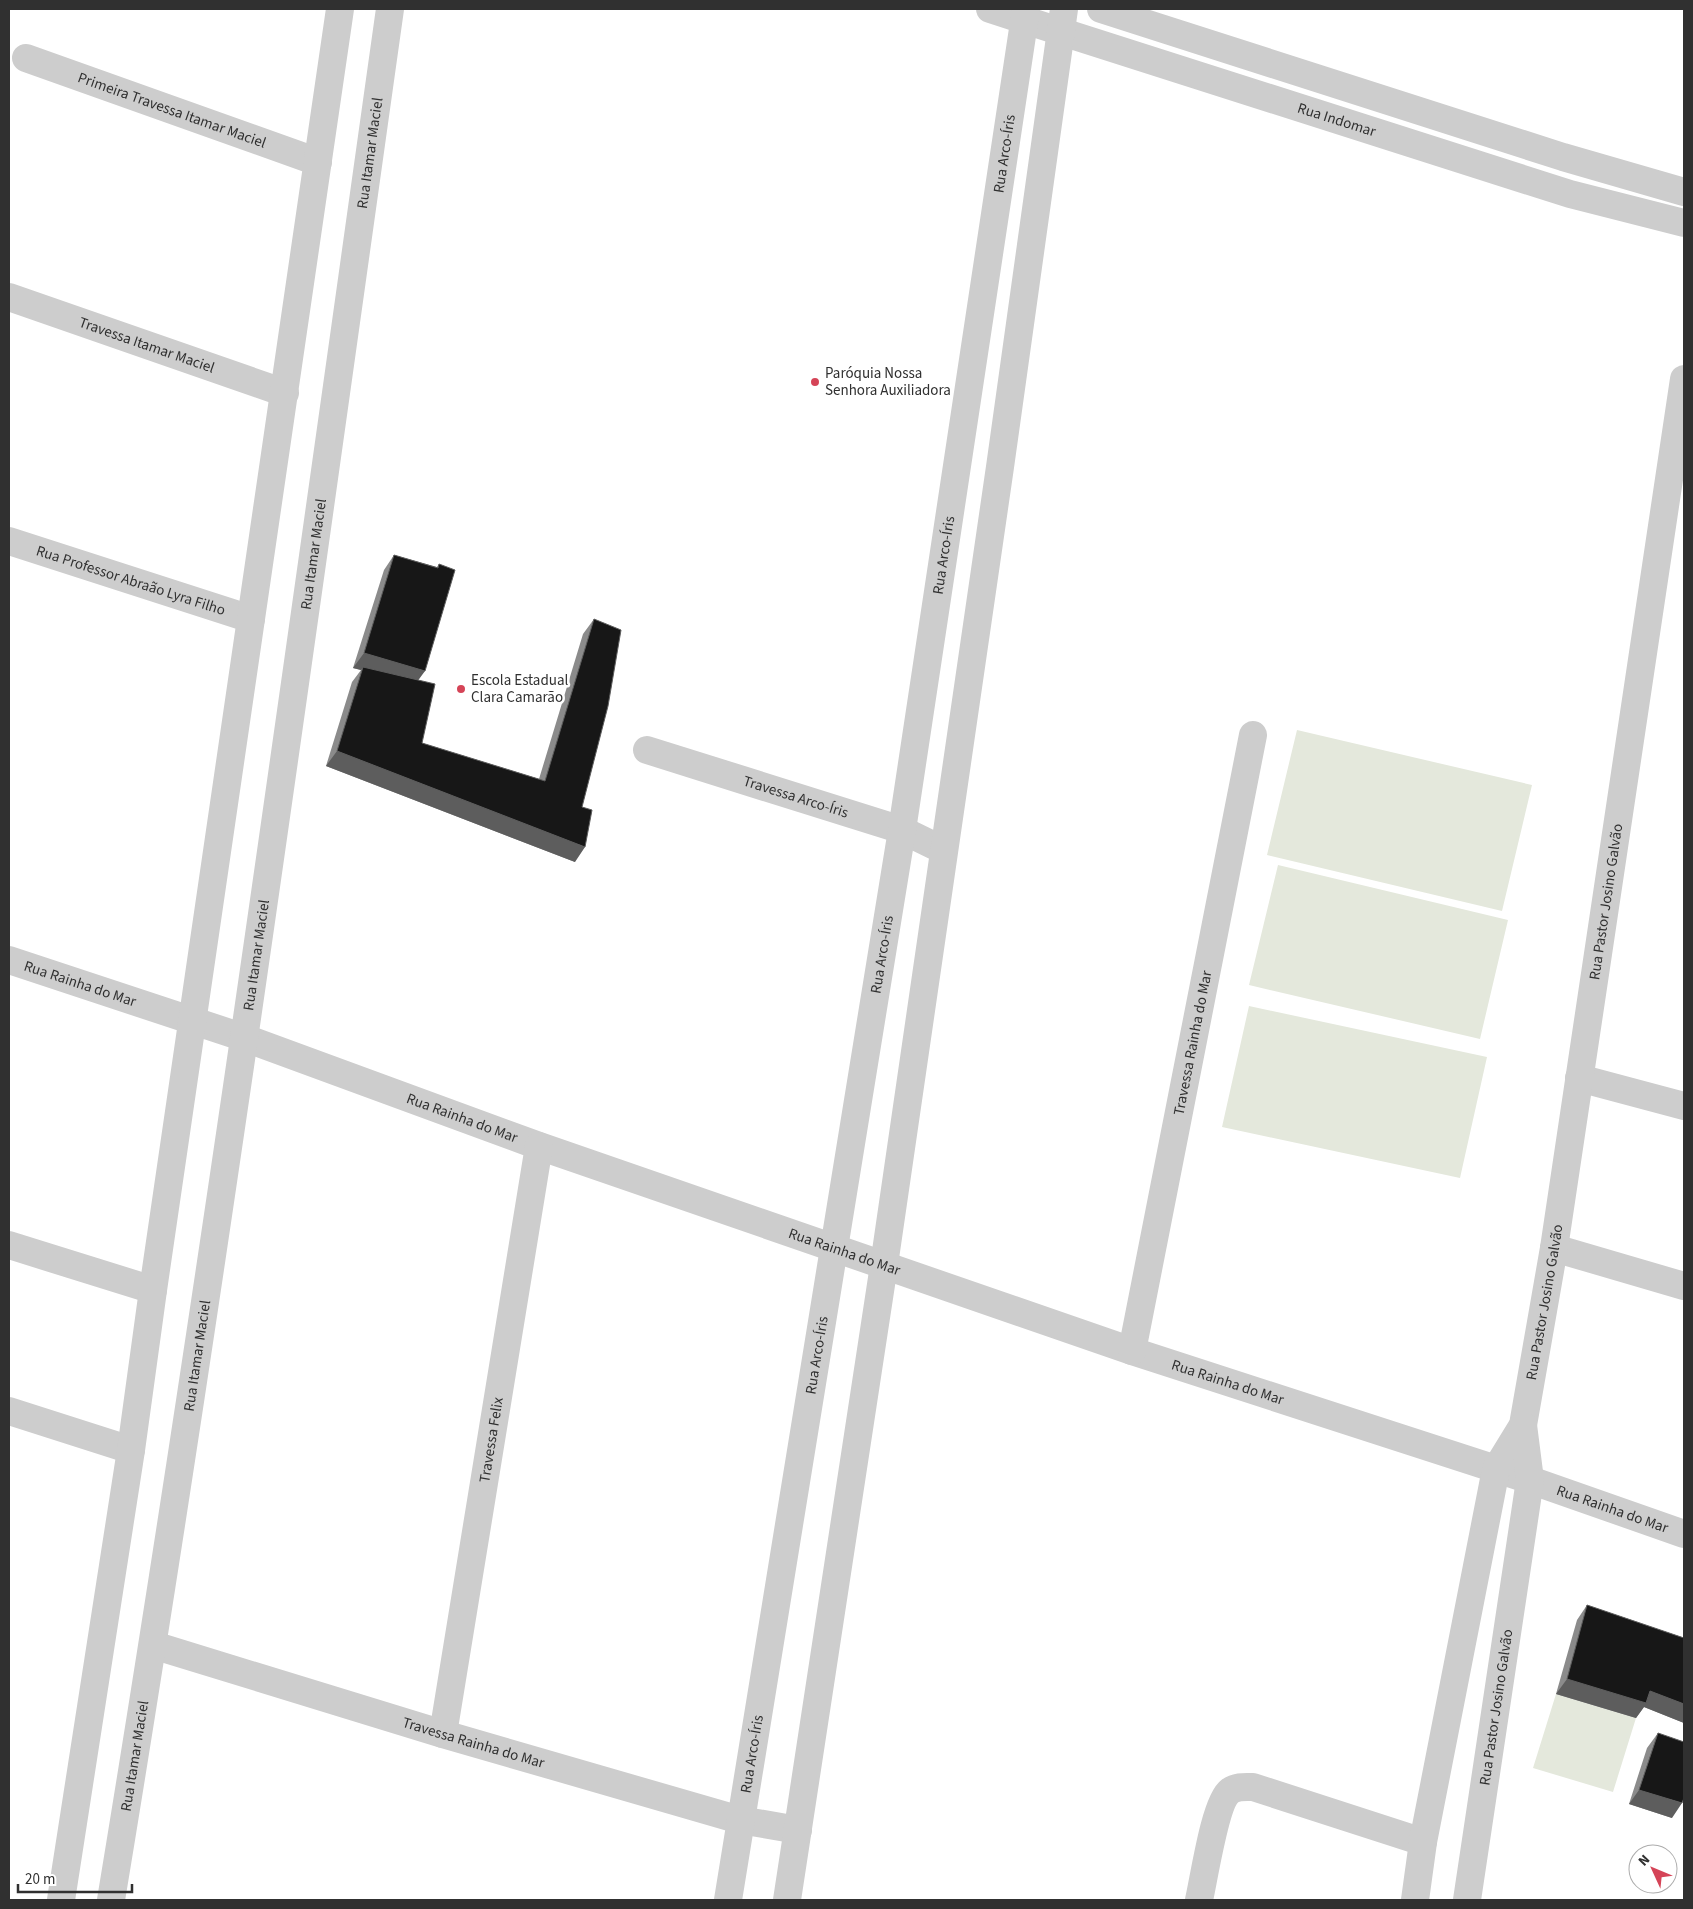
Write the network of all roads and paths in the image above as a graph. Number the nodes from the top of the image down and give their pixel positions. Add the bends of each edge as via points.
1 (340, 9) edge
2 (390, 9) edge
3 (990, 9) edge
4 (1101, 9) edge
5 (1025, 14) edge
6 (1062, 21) edge
7 (26, 58) dead end
8 (318, 162) junction
9 (1683, 188) edge
10 (1682, 226) edge
11 (9, 297) edge
12 (1684, 379) edge
13 (285, 393) junction
14 (960, 456) junction
15 (1000, 467) junction
16 (9, 541) edge
17 (251, 619) junction
18 (1253, 735) dead end
19 (647, 750) dead end
20 (902, 830) junction
21 (943, 850) junction
22 (9, 960) edge
23 (193, 1020) junction
24 (245, 1038) junction
25 (1579, 1078) junction
26 (1684, 1106) edge
27 (538, 1146) junction
28 (9, 1245) edge
29 (835, 1248) junction
30 (1554, 1248) junction
31 (884, 1265) junction
32 (1684, 1286) edge
33 (153, 1290) junction
34 (1132, 1351) junction
35 (9, 1411) edge
36 (1523, 1425) junction
37 (131, 1450) junction
38 (1496, 1469) junction
39 (1530, 1480) junction
40 (1684, 1534) edge
41 (153, 1645) junction
42 (443, 1734) junction
43 (740, 1820) junction
44 (798, 1830) junction
45 (1423, 1842) junction
46 (61, 1900) edge
47 (111, 1900) edge
48 (728, 1900) edge
49 (787, 1900) edge
50 (1199, 1900) edge
51 (1415, 1900) edge
52 (1467, 1900) edge

1 - 8 street
2 - 24 street, Rua Itamar Maciel
3 - 5 street, Rua Indomar
4 - 9 street via 1563,157
5 - 6 street, Rua Indomar
5 - 14 street, Rua Arco-Íris
6 - 10 street, Rua Indomar via 1570,194
6 - 15 street
7 - 8 street, Primeira Travessa Itamar Maciel
8 - 13 street
9 - 10 street
11 - 13 street, Travessa Itamar Maciel
12 - 25 street, Rua Pastor Josino Galvão
13 - 17 street
14 - 15 street
14 - 20 street, Rua Arco-Íris
15 - 21 street
16 - 17 street, Rua Professor Abraão Lyra Filho
17 - 23 street
18 - 34 street, Travessa Rainha do Mar
19 - 20 street, Travessa Arco-Íris
20 - 21 street, Travessa Arco-Íris
20 - 29 street, Rua Arco-Íris
21 - 31 street
22 - 23 street, Rua Rainha do Mar
23 - 24 street, Rua Rainha do Mar
23 - 33 street
24 - 27 street, Rua Rainha do Mar
24 - 41 street, Rua Itamar Maciel
25 - 26 street
25 - 30 street, Rua Pastor Josino Galvão
27 - 29 street, Rua Rainha do Mar
27 - 42 street, Travessa Felix
28 - 33 street
29 - 31 street, Rua Rainha do Mar
29 - 43 street, Rua Arco-Íris
30 - 32 street
30 - 36 street, Rua Pastor Josino Galvão
31 - 34 street, Rua Rainha do Mar
31 - 44 street
33 - 37 street
34 - 38 street, Rua Rainha do Mar
35 - 37 street
36 - 38 street, Rua Pastor Josino Galvão
36 - 39 street, Rua Pastor Josino Galvão
37 - 46 street
38 - 39 street, Rua Rainha do Mar
38 - 45 street, Rua Pastor Josino Galvão
39 - 40 street, Rua Rainha do Mar
39 - 52 street, Rua Pastor Josino Galvão
41 - 42 street, Travessa Rainha do Mar
41 - 47 street, Rua Itamar Maciel
42 - 43 street, Travessa Rainha do Mar
43 - 44 street, Travessa Rainha do Mar
43 - 48 street, Rua Arco-Íris
44 - 49 street
45 - 50 street via 1253,1787 1241,1787 1230,1791 1218,1814
45 - 51 street, Rua Pastor Josino Galvão

